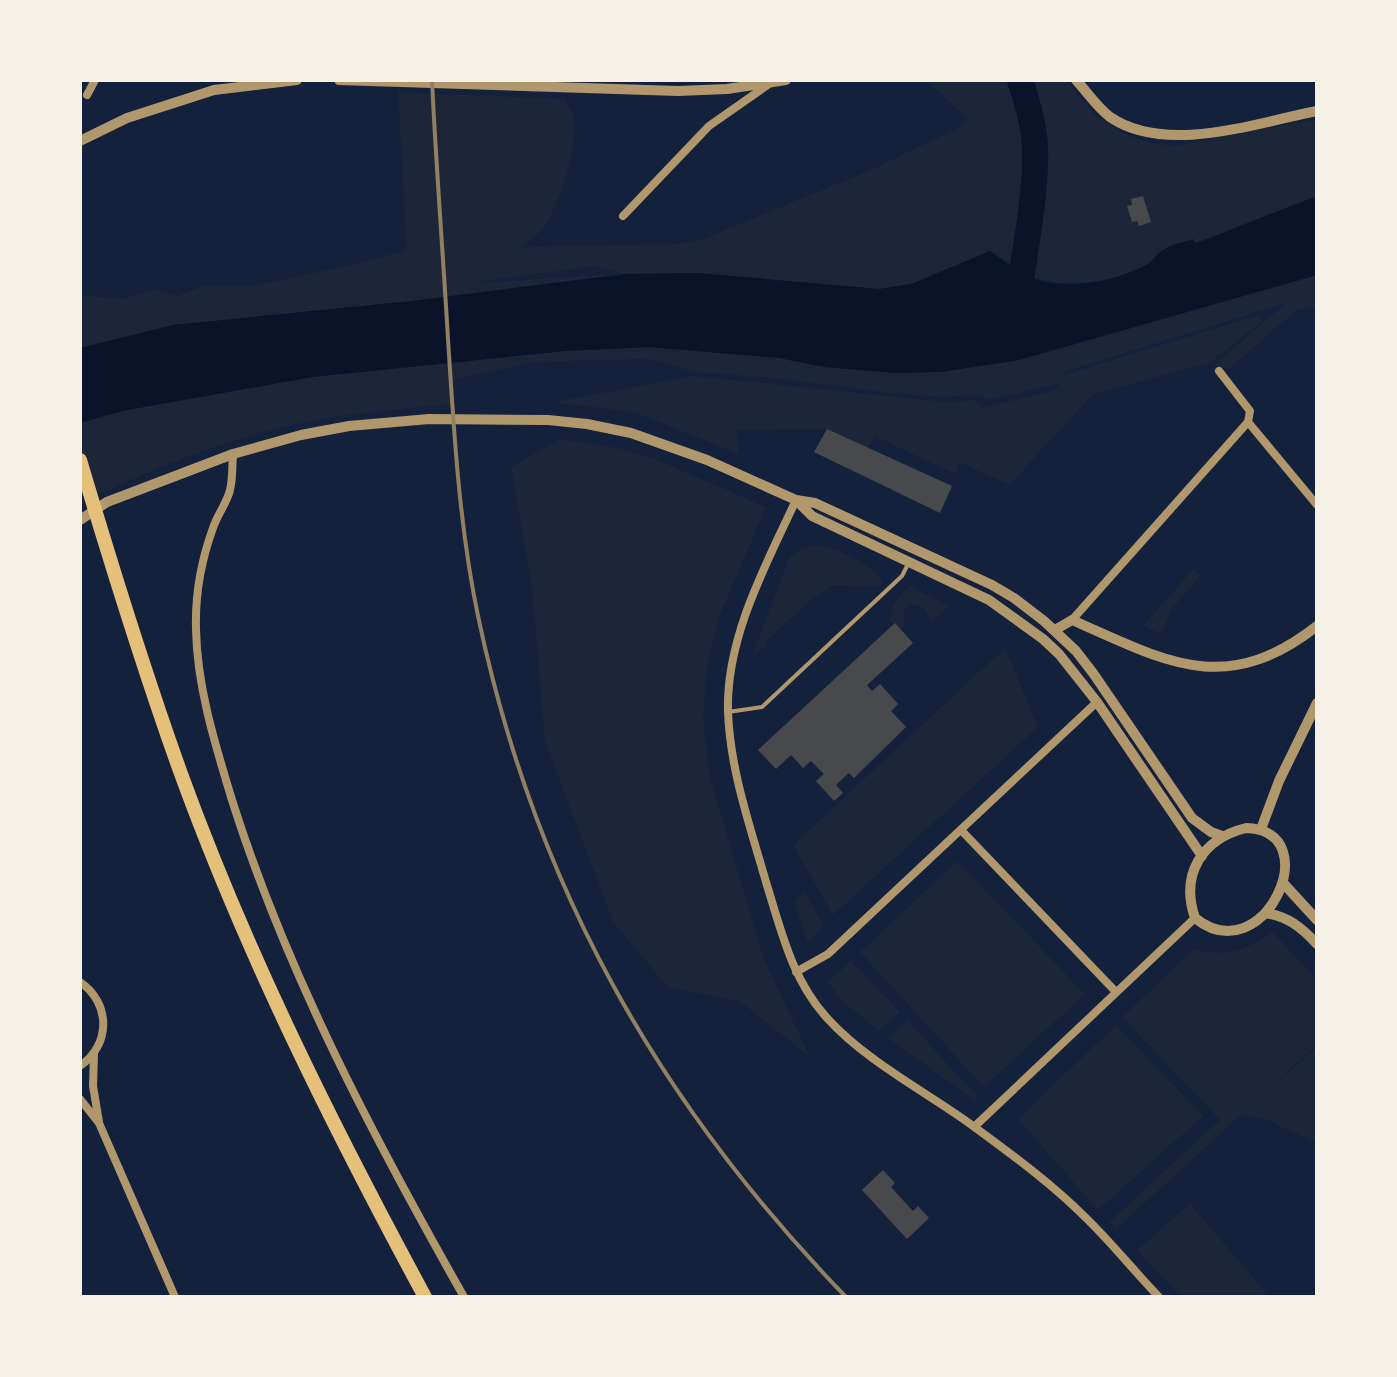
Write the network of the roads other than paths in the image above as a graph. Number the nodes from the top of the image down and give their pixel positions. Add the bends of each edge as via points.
1 (95, 80) edge
2 (297, 80) edge
3 (339, 80) edge
4 (634, 80) edge
5 (786, 80) edge
6 (1076, 80) edge
7 (770, 83) junction
8 (644, 91) junction
9 (87, 95) dead end
10 (1317, 111) edge
11 (80, 141) edge
12 (623, 216) dead end
13 (1219, 371) dead end
14 (1248, 422) junction
15 (233, 454) junction
16 (80, 460) edge
17 (796, 500) junction
18 (1317, 505) edge
19 (80, 520) edge
20 (909, 562) junction
21 (1072, 620) junction
22 (1317, 626) edge
23 (1055, 630) junction
24 (1097, 702) junction
25 (1317, 703) edge
26 (728, 712) junction
27 (1261, 829) junction
28 (961, 830) junction
29 (1222, 836) junction
30 (1202, 856) junction
31 (1284, 884) junction
32 (1265, 913) junction
33 (1195, 918) junction
34 (1317, 920) edge
35 (1317, 944) edge
36 (796, 972) junction
37 (80, 982) edge
38 (1116, 992) junction
39 (94, 1054) junction
40 (80, 1066) edge
41 (80, 1099) edge
42 (99, 1123) junction
43 (974, 1127) junction
44 (175, 1297) edge
45 (425, 1297) edge
46 (464, 1297) edge
47 (1159, 1297) edge

1 - 9 street
2 - 11 street via 214,90 127,118
3 - 8 street
4 - 8 street
5 - 7 street
6 - 10 street via 1109,116 1159,135 1186,137
7 - 8 street
7 - 12 street via 709,126
13 - 14 street via 1250,411
14 - 18 street
14 - 21 street
15 - 17 street via 349,426 429,419 548,420 667,444
15 - 19 street via 107,502
15 - 46 street via 230,491 214,525 197,589 197,655 223,771 287,950 370,1122
16 - 45 highway via 181,771 240,919 348,1153
17 - 20 street via 812,516
17 - 23 street via 832,510 992,585
17 - 26 street via 738,640
20 - 24 street via 989,600 1027,625 1059,654
20 - 26 lane via 902,576 762,707
21 - 22 street via 1156,656 1202,668 1261,659
21 - 23 street
23 - 29 street via 1094,674 1192,818
24 - 28 street
24 - 30 street
25 - 27 street
26 - 36 street via 740,795
27 - 29 street
27 - 31 street via 1279,844
28 - 36 street via 828,954
28 - 38 street
29 - 30 street
30 - 33 street via 1189,887
31 - 32 street
31 - 34 street
32 - 33 street via 1244,928 1229,931 1214,930
32 - 35 street via 1298,924
33 - 38 street
36 - 43 street via 812,1000 842,1033
37 - 39 street via 98,1001 103,1019
38 - 43 street
39 - 40 street
39 - 42 street
41 - 42 street
42 - 44 street
43 - 47 street via 1058,1192

